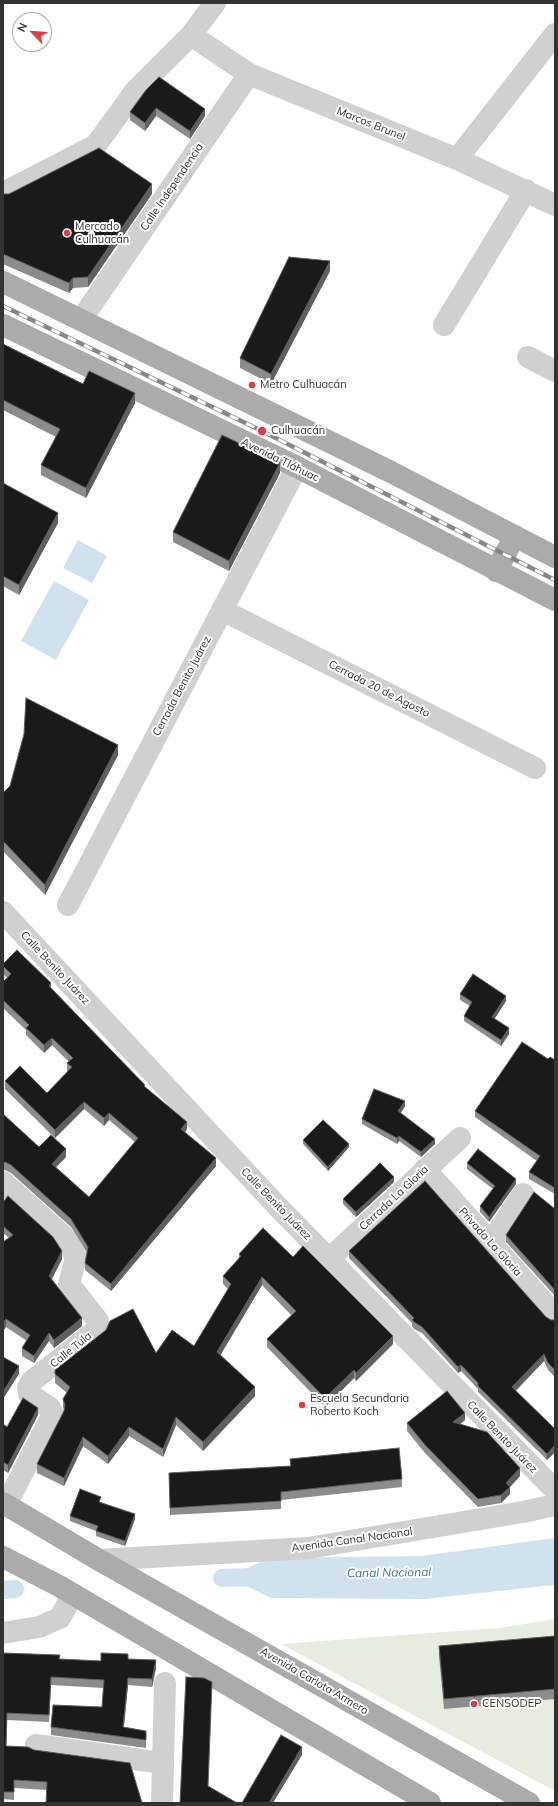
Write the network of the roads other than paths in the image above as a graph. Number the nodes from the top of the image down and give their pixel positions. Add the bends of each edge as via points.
1 (215, 3) edge
2 (555, 34) edge
3 (191, 36) junction
4 (250, 74) junction
5 (457, 159) junction
6 (526, 190) junction
7 (3, 193) edge
8 (555, 205) edge
9 (3, 282) edge
10 (81, 320) junction
11 (3, 325) edge
12 (444, 325) dead end
13 (528, 357) dead end
14 (555, 370) edge
15 (297, 468) junction
16 (515, 536) junction
17 (555, 557) edge
18 (496, 571) junction
19 (555, 600) edge
20 (222, 610) junction
21 (535, 768) dead end
22 (68, 905) dead end
23 (3, 912) edge
24 (460, 1138) dead end
25 (426, 1169) junction
26 (3, 1182) edge
27 (523, 1194) dead end
28 (490, 1242) junction
29 (329, 1259) junction
30 (555, 1314) edge
31 (555, 1490) edge
32 (4, 1504) edge
33 (555, 1505) edge
34 (3, 1557) edge
35 (99, 1560) junction
36 (66, 1590) junction
37 (3, 1633) edge
38 (165, 1683) dead end
39 (36, 1746) dead end
40 (162, 1763) junction
41 (162, 1803) edge
42 (430, 1803) edge
43 (529, 1803) edge

1 - 3 street
2 - 5 street
3 - 4 street, Marcos Brunel
3 - 7 street via 136,90 96,145
4 - 5 street, Marcos Brunel
4 - 10 street, Calle Independencia
5 - 6 street, Marcos Brunel
6 - 8 street, Marcos Brunel
6 - 12 street
9 - 10 main road
10 - 16 main road via 391,472
11 - 15 main road, Avenida Tláhuac
13 - 14 street
15 - 18 main road, Avenida Tláhuac
15 - 20 street, Cerrada Benito Juárez
16 - 17 main road
16 - 18 main road
18 - 19 main road, Avenida Tláhuac
20 - 21 street, Cerrada 20 de Agosto
20 - 22 street, Cerrada Benito Juárez
23 - 29 street, Calle Benito Juárez
24 - 25 street, Cerrada La Gloria
25 - 28 street, Privada La Gloria
25 - 29 street, Cerrada La Gloria
26 - 32 street, Calle Tula via 63,1236 76,1257 69,1284 98,1321 98,1329 32,1381 28,1387 29,1394 50,1408 53,1414
27 - 28 street
28 - 30 street, Privada La Gloria
29 - 31 street, Calle Benito Juárez
32 - 35 main road, Avenida Carlota Armero
33 - 35 street, Avenida Canal Nacional via 308,1548
34 - 36 main road
35 - 43 main road, Avenida Carlota Armero
36 - 37 street via 60,1618 39,1627
36 - 42 main road
38 - 40 street
39 - 40 street
40 - 41 street

